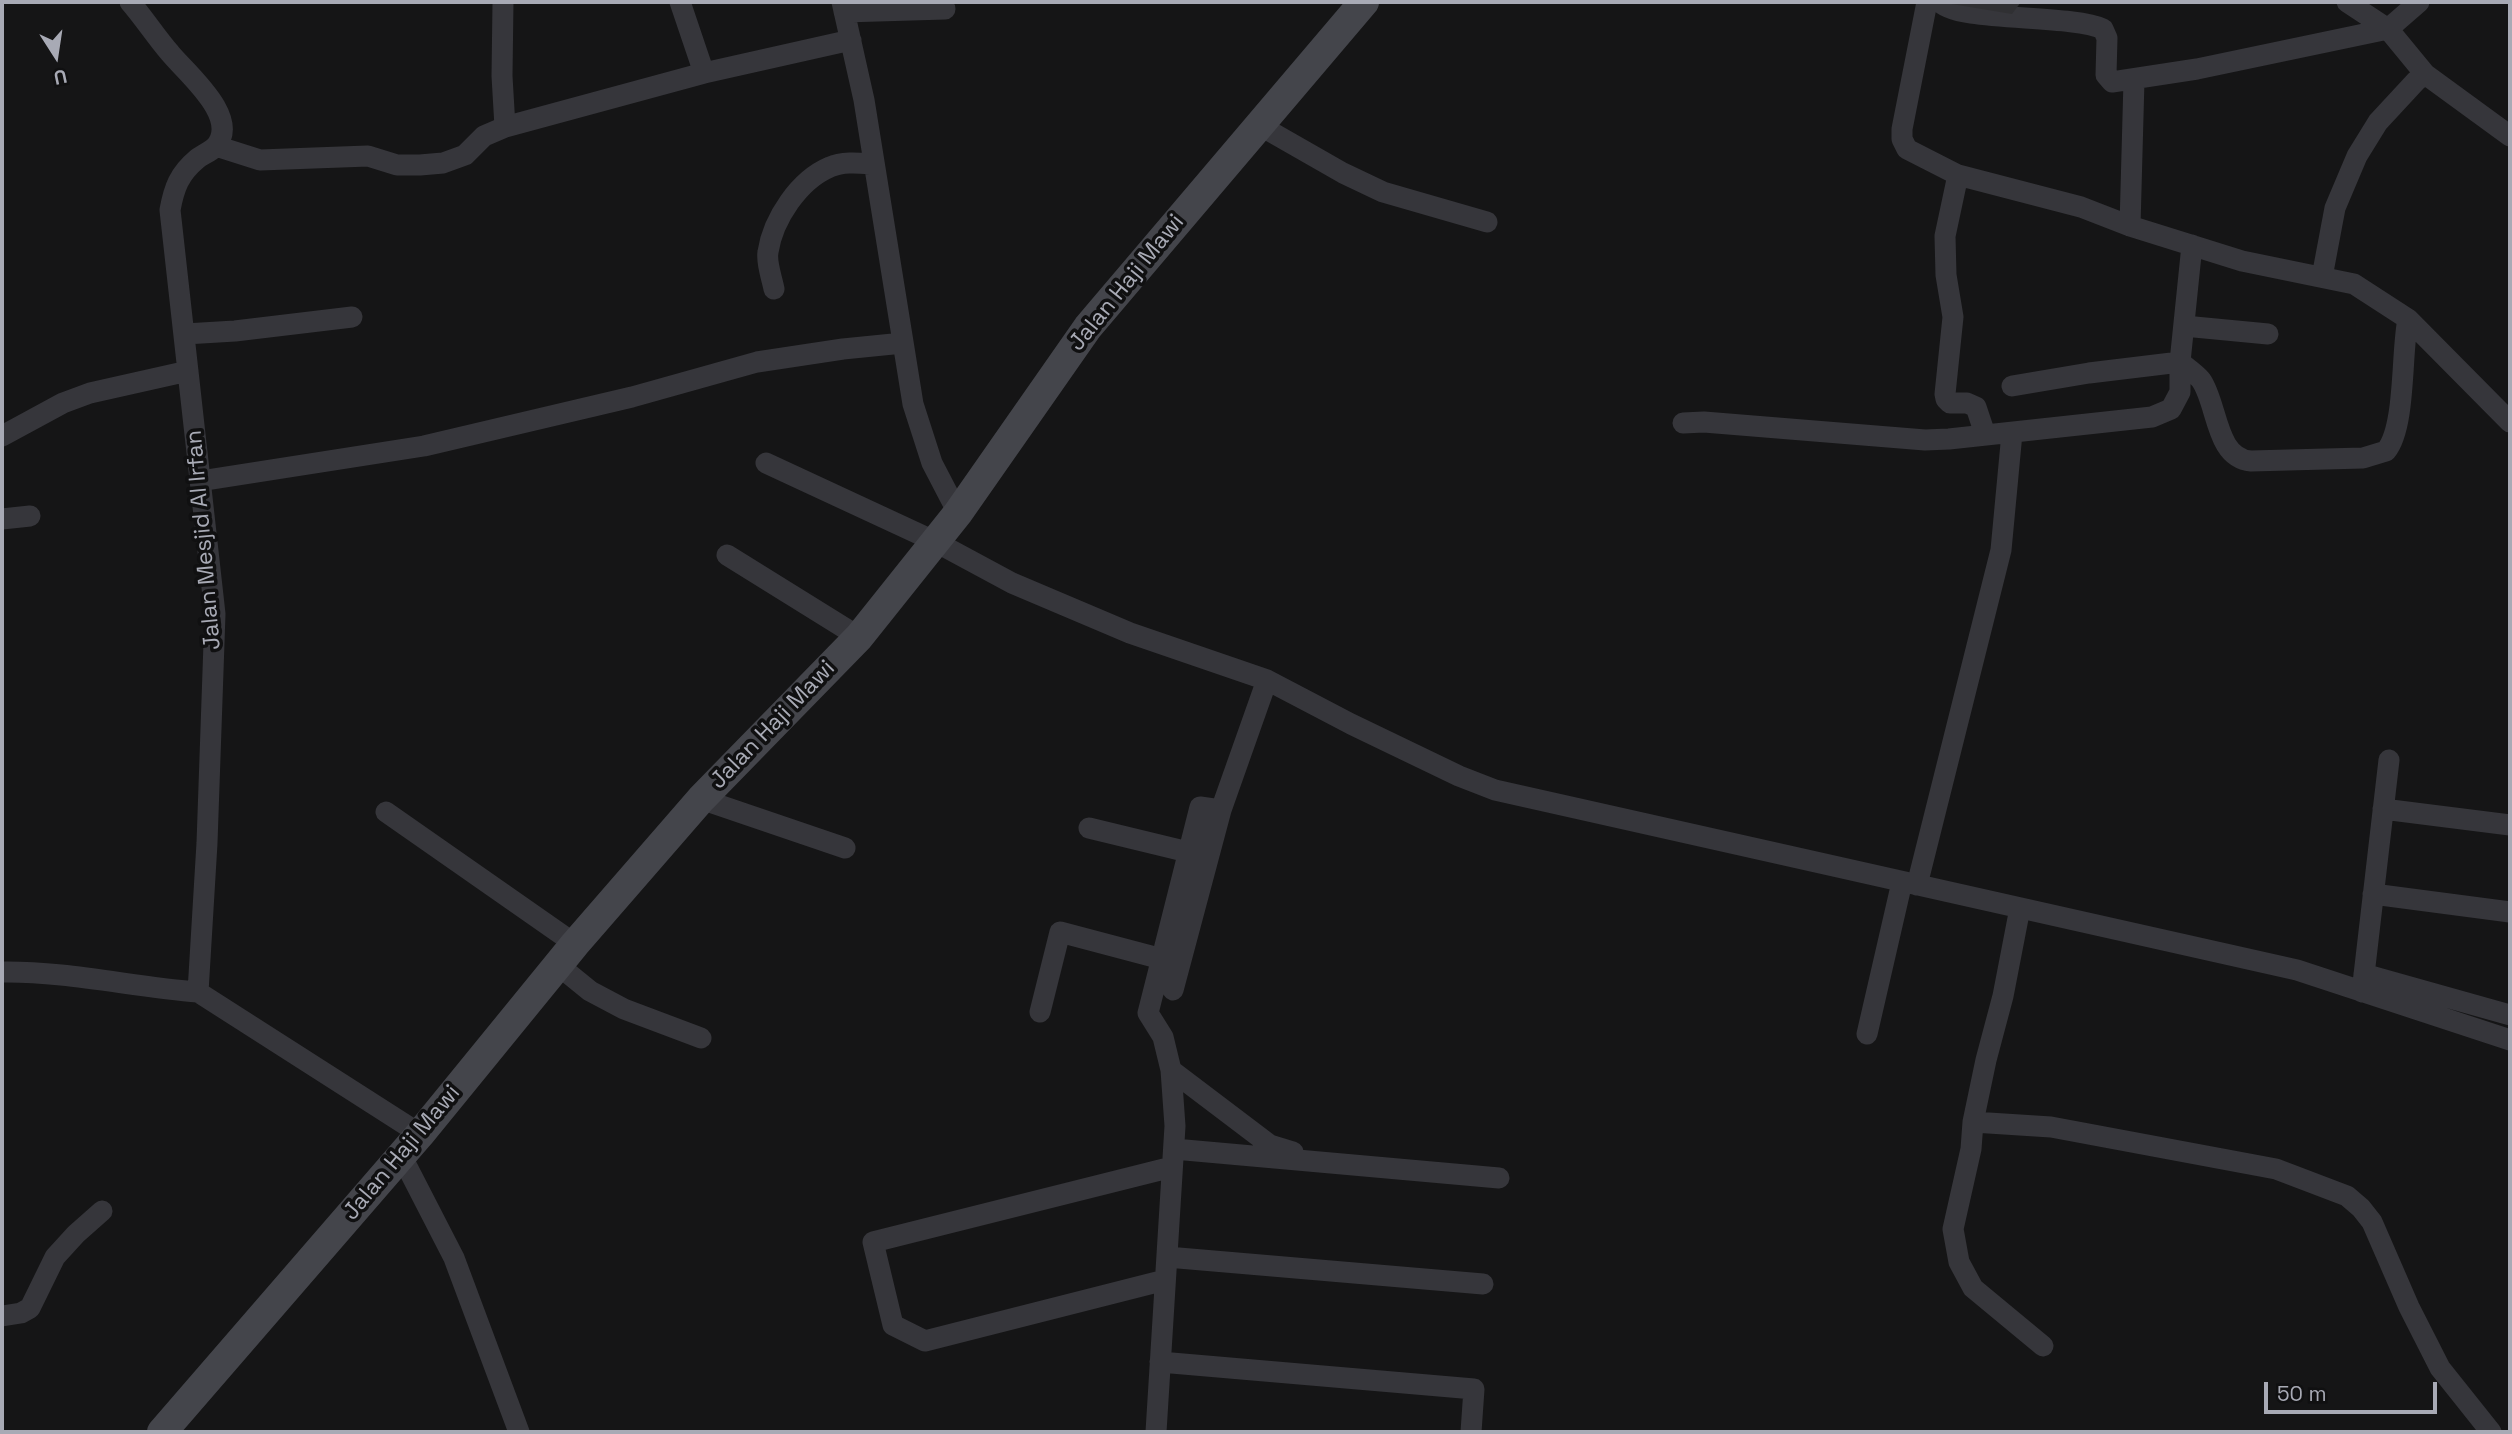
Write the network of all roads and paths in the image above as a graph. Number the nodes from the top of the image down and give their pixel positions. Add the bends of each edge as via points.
1 (130, 2) edge
2 (502, 2) edge
3 (680, 2) edge
4 (1364, 2) edge
5 (1927, 2) edge
6 (1940, 2) edge
7 (2347, 2) edge
8 (2419, 2) edge
9 (843, 7) edge
10 (945, 9) dead end
11 (2388, 29) junction
12 (851, 40) junction
13 (704, 73) junction
14 (2425, 74) junction
15 (2134, 80) junction
16 (1259, 125) junction
17 (505, 127) junction
18 (2510, 136) edge
19 (216, 146) junction
20 (874, 163) junction
21 (1958, 175) junction
22 (1487, 222) dead end
23 (2130, 226) junction
24 (2192, 245) junction
25 (2322, 277) junction
26 (774, 289) dead end
27 (352, 317) dead end
28 (2408, 319) junction
29 (2184, 326) junction
30 (185, 334) junction
31 (2268, 334) dead end
32 (903, 344) junction
33 (2180, 362) junction
34 (188, 371) junction
35 (2012, 386) dead end
36 (2501, 401) edge
37 (2510, 422) edge
38 (1683, 423) dead end
39 (2012, 432) junction
40 (1985, 434) junction
41 (2, 436) edge
42 (766, 463) dead end
43 (200, 481) junction
44 (958, 513) junction
45 (30, 516) dead end
46 (2, 519) edge
47 (934, 541) junction
48 (727, 555) dead end
49 (859, 637) junction
50 (1267, 680) junction
51 (2389, 760) dead end
52 (701, 799) junction
53 (2383, 809) junction
54 (1221, 810) junction
55 (386, 812) dead end
56 (2510, 825) edge
57 (1089, 828) dead end
58 (845, 848) dead end
59 (1188, 852) junction
60 (1910, 884) junction
61 (2373, 894) junction
62 (2020, 908) junction
63 (2510, 912) edge
64 (567, 954) junction
65 (1162, 959) junction
66 (2, 972) edge
67 (2363, 983) junction
68 (1174, 990) dead end
69 (198, 992) junction
70 (1040, 1012) dead end
71 (2510, 1015) edge
72 (1867, 1034) dead end
73 (701, 1038) dead end
74 (2510, 1040) edge
75 (1171, 1070) junction
76 (1973, 1122) junction
77 (411, 1144) junction
78 (1173, 1158) junction
79 (1325, 1163) junction
80 (1499, 1178) dead end
81 (102, 1210) dead end
82 (1167, 1257) junction
83 (1165, 1280) junction
84 (1483, 1284) dead end
85 (2, 1316) edge
86 (2043, 1346) dead end
87 (1160, 1362) junction
88 (162, 1432) edge
89 (519, 1432) edge
90 (1156, 1432) edge
91 (1471, 1432) edge
92 (2491, 1432) edge

1 - 19 street via 213,102 221,132
2 - 17 street
3 - 13 street
4 - 16 street, Jalan Haji Mawi
5 - 21 street via 1902,139 1908,149
6 - 15 street via 1947,8 1992,15 2098,26 2107,38 2109,81
7 - 11 street
8 - 11 street
9 - 10 street
9 - 12 street
11 - 14 street
11 - 15 street
12 - 13 street
12 - 20 street
13 - 17 street
14 - 18 street
14 - 25 street via 2378,122 2357,156 2335,208
15 - 23 street
16 - 22 street via 1382,192
16 - 44 street, Jalan Haji Mawi via 1088,327
17 - 19 street via 484,136 465,155 420,166 368,156 260,160
19 - 30 street, Jalan Mesjid Al Irfan via 184,171 170,210
20 - 26 street via 832,166 808,182 785,209 775,224 767,254
20 - 32 street
21 - 23 street via 2081,207
21 - 40 street via 1945,236 1953,317 1945,394 1951,403 1976,407
23 - 24 street
24 - 25 street via 2242,261
24 - 29 street
25 - 28 street via 2354,284
27 - 30 street
28 - 33 street via 2393,439 2386,451 2363,458 2237,458 2227,446 2203,383
28 - 36 street
29 - 31 street
29 - 33 street
30 - 34 street, Jalan Mesjid Al Irfan
32 - 43 street via 757,362 424,446
32 - 44 street via 913,404 932,463
33 - 35 street
33 - 39 street via 2180,392 2163,414
34 - 41 street via 90,393
34 - 43 street, Jalan Mesjid Al Irfan
36 - 37 street
38 - 40 street via 1904,439
39 - 40 street
39 - 60 street via 2001,550
42 - 47 street
43 - 69 street, Jalan Mesjid Al Irfan via 215,625
44 - 47 street, Jalan Haji Mawi
45 - 46 street
47 - 49 street, Jalan Haji Mawi
47 - 50 street via 1013,583 1129,634
48 - 49 street
49 - 52 street, Jalan Haji Mawi
50 - 54 street
50 - 60 street via 1495,790
51 - 53 street
52 - 58 street
52 - 64 street, Jalan Haji Mawi
53 - 56 street
53 - 61 street
54 - 59 street via 1200,807
54 - 68 street
55 - 64 street
57 - 59 street
59 - 65 street
60 - 62 street
60 - 72 street
61 - 63 street
61 - 67 street
62 - 67 street
62 - 76 street
64 - 73 street via 590,991
64 - 77 street, Jalan Haji Mawi
65 - 70 street via 1060,932
65 - 75 street via 1148,1013 1163,1037
66 - 69 street via 30,971
67 - 71 street
67 - 74 street
69 - 77 street
75 - 78 street
75 - 79 street via 1270,1145
76 - 86 street via 1953,1229 1959,1262 1973,1289
76 - 92 street via 2050,1127 2276,1169 2347,1196 2372,1223 2440,1368
77 - 88 street, Jalan Haji Mawi
77 - 89 street
78 - 79 street
78 - 82 street
78 - 83 street via 873,1242 893,1325 925,1341
79 - 80 street
81 - 85 street via 55,1257 30,1308
82 - 83 street
82 - 84 street
83 - 87 street
87 - 90 street
87 - 91 street via 1474,1390

